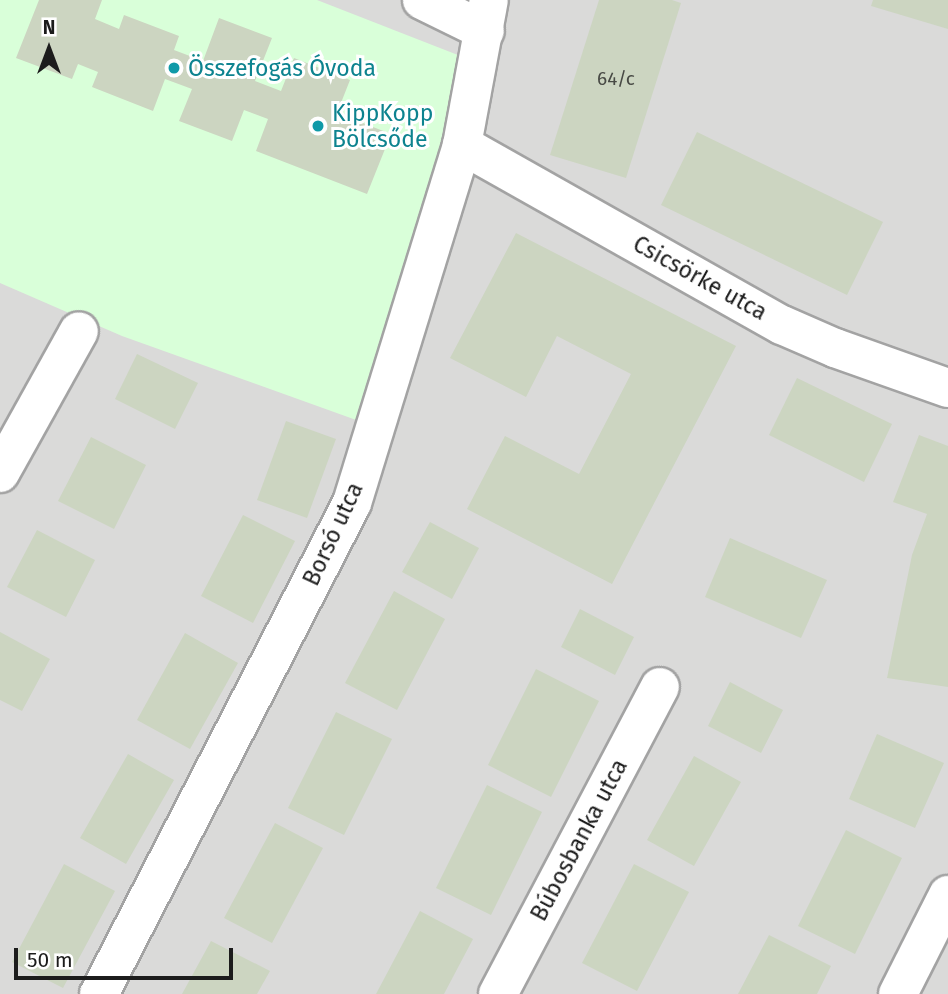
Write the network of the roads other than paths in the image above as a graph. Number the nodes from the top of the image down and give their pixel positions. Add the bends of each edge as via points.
1 (422, 0) edge
2 (487, 15) edge
3 (462, 145) junction
4 (79, 331) dead end
5 (948, 388) edge
6 (0, 473) edge
7 (660, 687) dead end
8 (948, 895) edge
9 (99, 994) edge
10 (498, 994) edge
11 (898, 994) edge

1 - 2 street
2 - 3 street, Borsó utca
3 - 5 street, Csicsörke utca via 782,325 839,338
3 - 9 street, Borsó utca via 352,503
4 - 6 street
7 - 10 street, Búbosbanka utca
8 - 11 street

